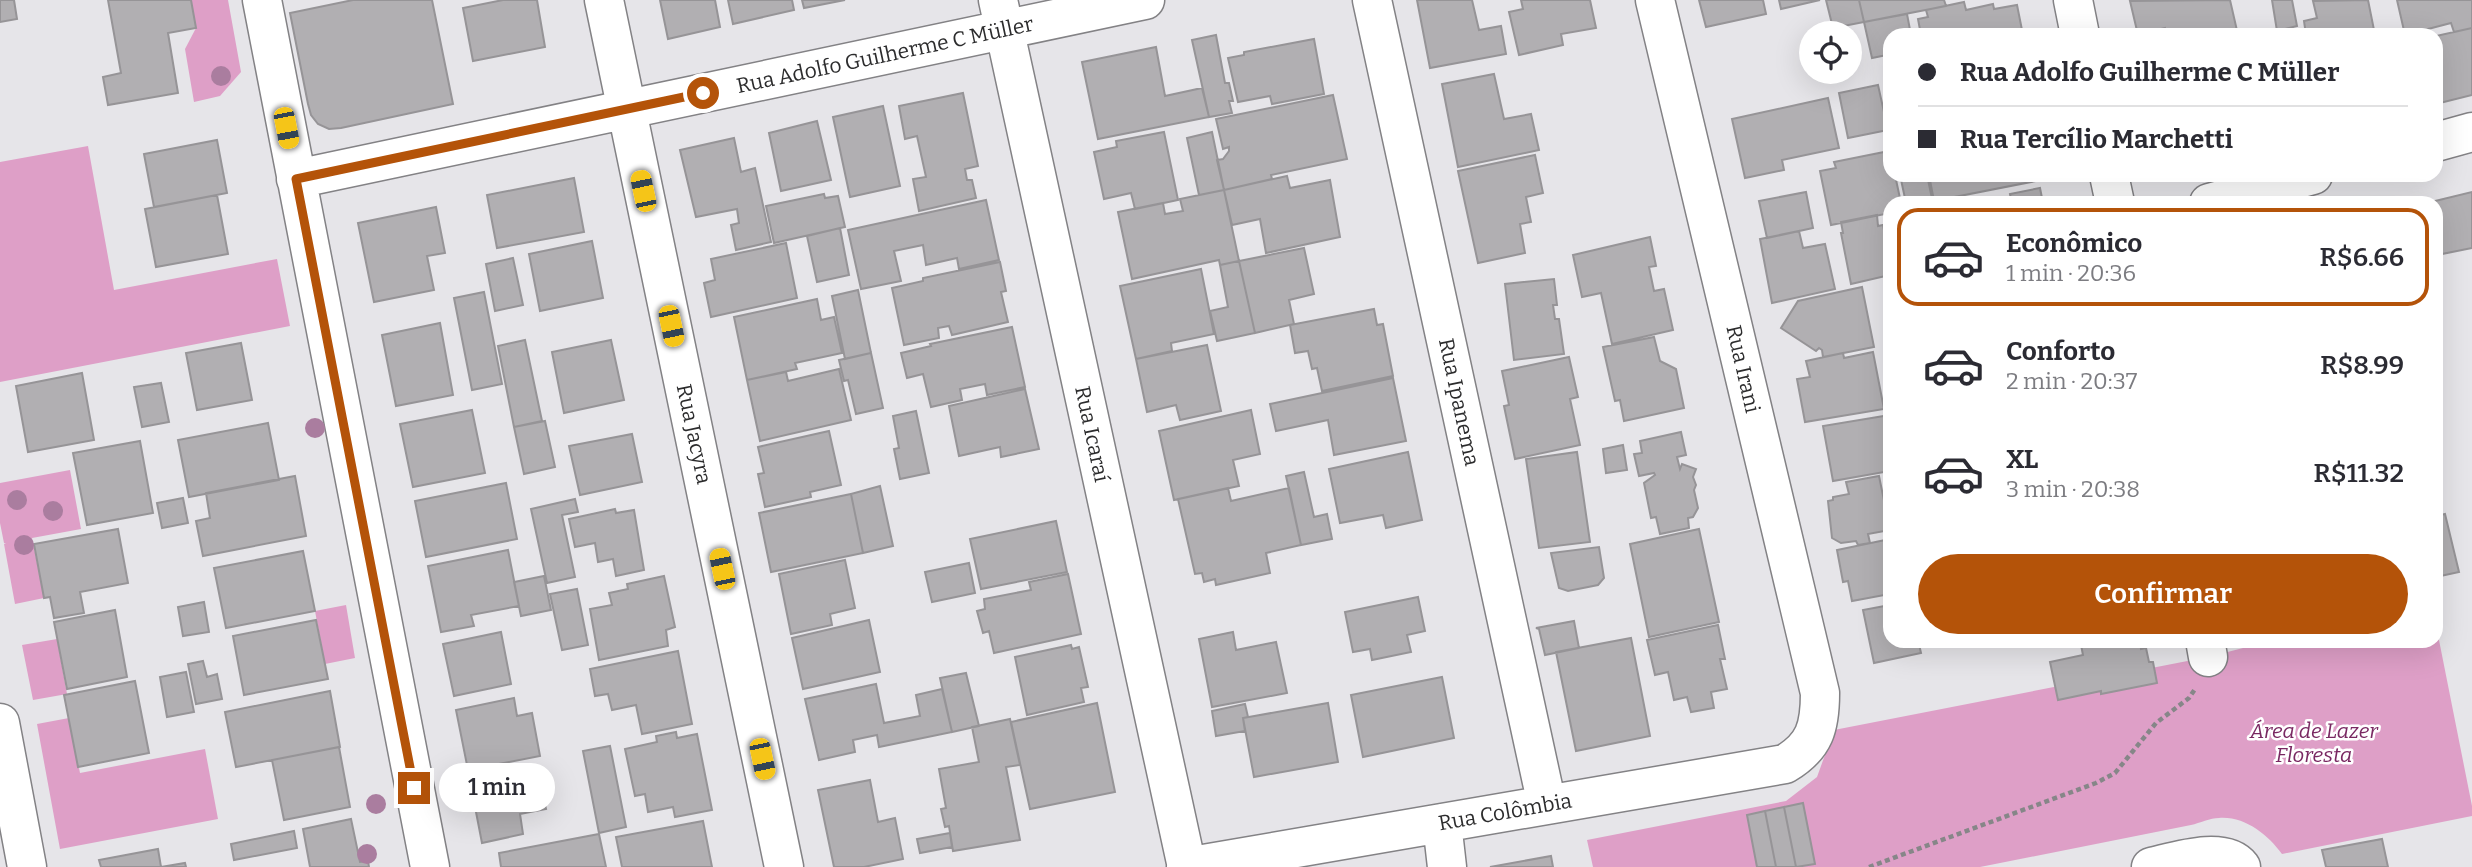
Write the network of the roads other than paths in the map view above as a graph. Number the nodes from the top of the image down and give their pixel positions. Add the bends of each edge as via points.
1 (262, 0) edge
2 (604, 0) edge
3 (1145, 0) edge
4 (1372, 0) edge
5 (1655, 0) edge
6 (2073, 0) edge
7 (1001, 15) edge
8 (2079, 28) edge
9 (626, 109) junction
10 (2472, 132) edge
11 (2443, 140) edge
12 (296, 179) junction
13 (2287, 182) edge
14 (2235, 196) edge
15 (0, 723) edge
16 (1813, 738) joint
17 (1547, 805) junction
18 (1443, 823) junction
19 (2240, 865) edge
20 (27, 867) edge
21 (430, 867) edge
22 (784, 867) edge
23 (1187, 867) edge
24 (1447, 867) edge
25 (2151, 867) edge

1 - 12 street
2 - 9 street, Rua Jacyra
3 - 7 street, Rua Adolfo Guilherme C Müller
4 - 17 street, Rua Ipanema
5 - 16 street, Rua Irani via 1820,693 1820,718
6 - 8 street
7 - 9 street, Rua Adolfo Guilherme C Müller
7 - 23 street, Rua Icaraí
9 - 12 street, Rua Adolfo Guilherme C Müller
9 - 22 street, Rua Jacyra
10 - 11 street
12 - 21 street
13 - 14 street
15 - 20 street
16 - 17 street, Rua Colômbia via 1801,754 1785,764
17 - 18 street, Rua Colômbia
18 - 23 street, Rua Colômbia
18 - 24 street
19 - 25 street via 2216,855

